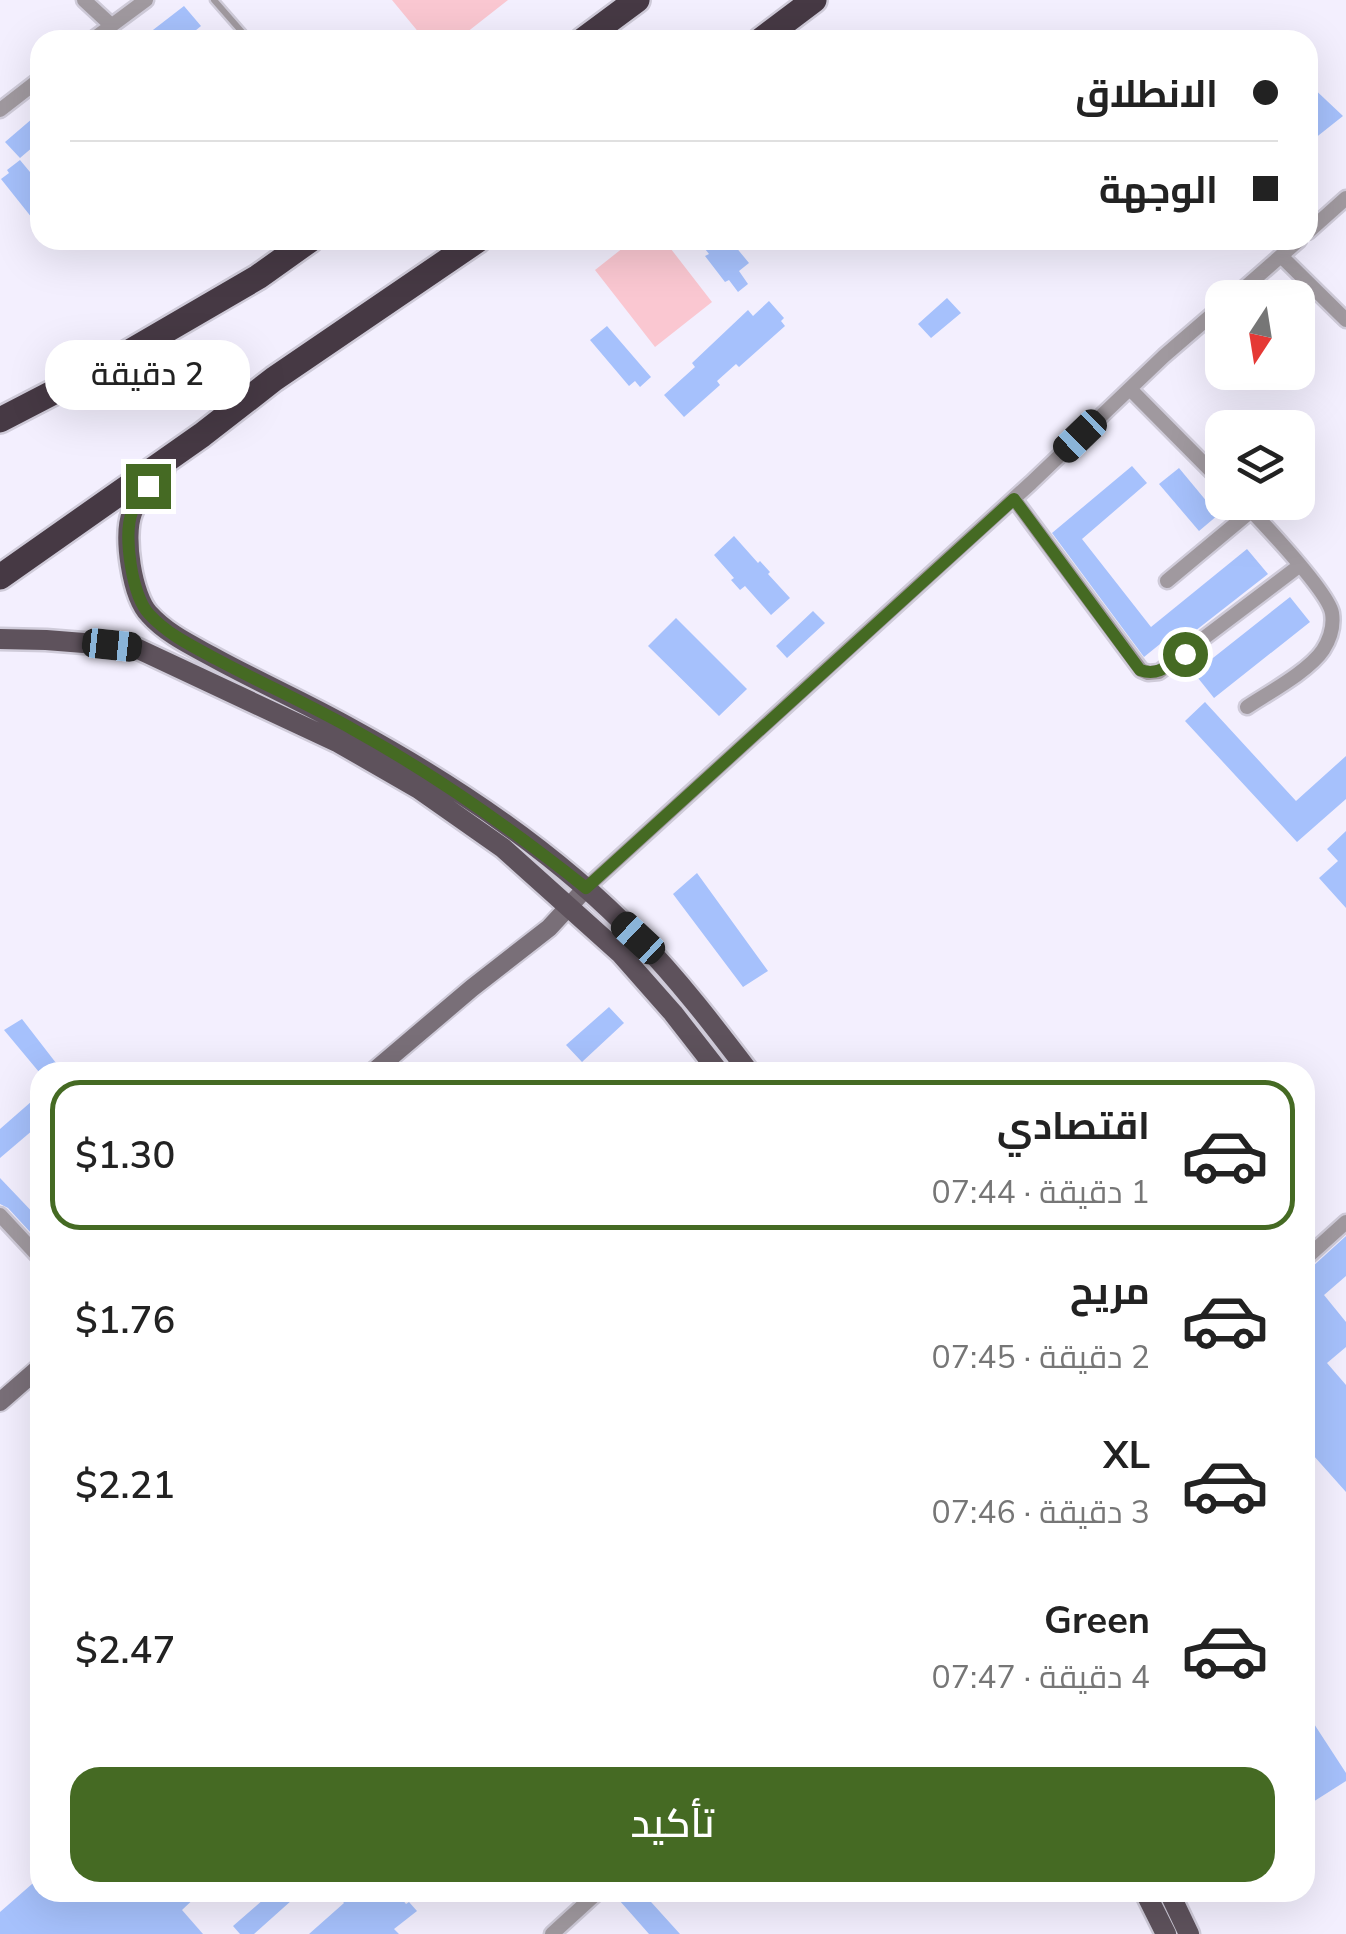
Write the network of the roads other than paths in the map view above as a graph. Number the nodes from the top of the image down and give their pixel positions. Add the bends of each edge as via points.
1 (84, 0) edge
2 (146, 0) edge
3 (214, 0) edge
4 (637, 0) edge
5 (814, 0) edge
6 (111, 25) junction
7 (105, 30) edge
8 (240, 30) edge
9 (596, 30) edge
10 (774, 30) edge
11 (30, 88) edge
12 (0, 110) edge
13 (1346, 198) edge
14 (1318, 223) edge
15 (296, 250) edge
16 (463, 250) edge
17 (1288, 250) edge
18 (1281, 256) junction
19 (1254, 280) edge
20 (1346, 320) edge
21 (1205, 321) edge
22 (112, 362) junction
23 (1130, 389) junction
24 (0, 406) edge
25 (0, 420) edge
26 (202, 435) junction
27 (1205, 465) edge
28 (1014, 499) junction
29 (1233, 520) edge
30 (1258, 520) edge
31 (1299, 566) junction
32 (0, 577) edge
33 (1167, 581) dead end
34 (0, 640) edge
35 (1247, 707) dead end
36 (586, 888) junction
37 (569, 906) junction
38 (385, 1062) edge
39 (711, 1062) edge
40 (740, 1062) edge
41 (0, 1215) edge
42 (1346, 1222) edge
43 (30, 1247) edge
44 (1315, 1249) edge
45 (30, 1375) edge
46 (0, 1402) edge
47 (587, 1902) edge
48 (1150, 1902) edge
49 (1174, 1902) edge
50 (552, 1934) edge
51 (1166, 1934) edge
52 (1189, 1934) edge

1 - 6 street
2 - 6 street
3 - 8 lane
4 - 9 highway
5 - 10 highway
6 - 7 street
11 - 12 street
13 - 14 street
15 - 22 highway
16 - 26 highway
17 - 18 street
18 - 19 street
18 - 20 street
21 - 23 street
22 - 24 main road
22 - 25 highway
23 - 27 street
23 - 28 street
26 - 32 highway
26 - 36 main road via 148,486 131,514 130,564 146,612 174,636 446,784
28 - 31 street via 1148,673 1185,654
28 - 36 street
29 - 33 street
30 - 31 street
31 - 35 street via 1329,603 1331,636 1320,654
34 - 37 main road via 134,647 339,743 458,816
36 - 37 street
36 - 40 main road via 680,985
37 - 38 street
37 - 39 main road via 620,953
41 - 43 street
42 - 44 street
45 - 46 street
47 - 50 street
48 - 51 main road
49 - 52 main road

